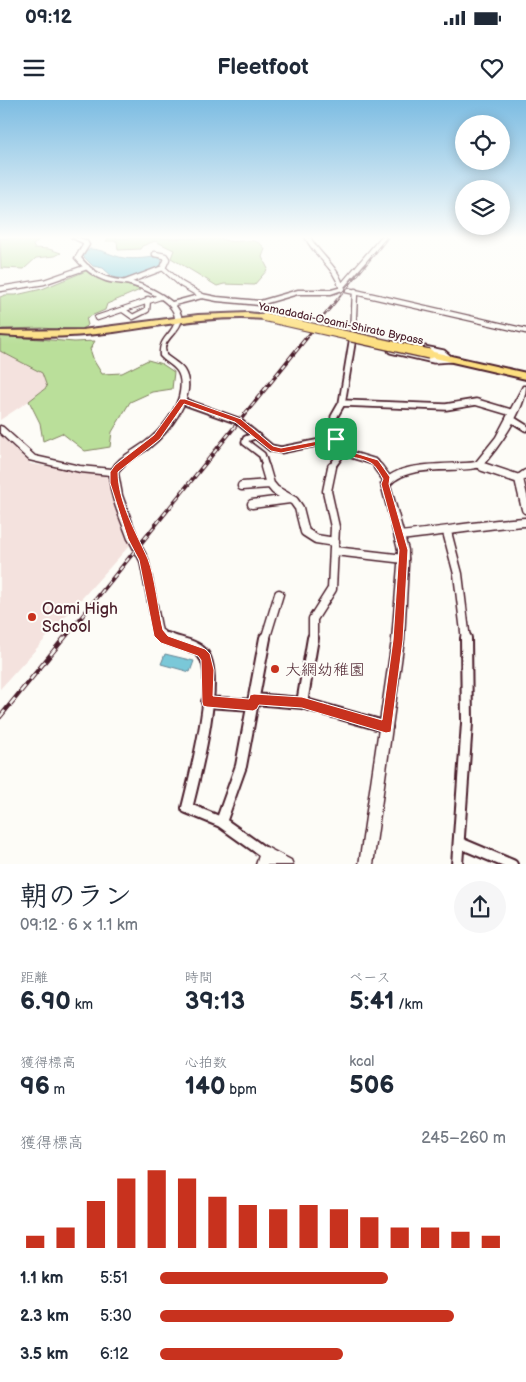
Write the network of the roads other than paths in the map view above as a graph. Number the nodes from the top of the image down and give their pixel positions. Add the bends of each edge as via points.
1 (74, 274) edge
2 (98, 274) edge
3 (148, 274) edge
4 (169, 274) edge
5 (337, 274) edge
6 (353, 274) edge
7 (126, 282) junction
8 (342, 287) junction
9 (0, 289) edge
10 (355, 291) junction
11 (202, 296) junction
12 (160, 297) junction
13 (148, 299) junction
14 (172, 304) junction
15 (123, 310) junction
16 (97, 318) dead end
17 (178, 319) junction
18 (526, 331) edge
19 (0, 333) edge
20 (353, 333) junction
21 (352, 341) junction
22 (450, 359) junction
23 (526, 376) edge
24 (526, 388) edge
25 (182, 401) junction
26 (342, 402) junction
27 (512, 416) junction
28 (526, 428) edge
29 (0, 429) edge
30 (254, 436) junction
31 (336, 439) junction
32 (344, 450) junction
33 (478, 465) junction
34 (114, 472) junction
35 (526, 474) edge
36 (387, 479) junction
37 (519, 479) junction
38 (270, 484) junction
39 (242, 486) dead end
40 (290, 499) junction
41 (252, 504) dead end
42 (526, 509) edge
43 (526, 522) edge
44 (447, 532) junction
45 (399, 536) junction
46 (133, 539) joint
47 (335, 542) junction
48 (335, 551) junction
49 (404, 559) junction
50 (279, 594) dead end
51 (207, 702) junction
52 (254, 702) junction
53 (302, 703) junction
54 (386, 727) junction
55 (222, 822) junction
56 (460, 843) junction
57 (264, 859) edge
58 (286, 864) edge
59 (366, 864) edge
60 (457, 864) edge
61 (512, 864) edge

1 - 9 street
2 - 7 street via 108,280
3 - 7 street
4 - 11 street
5 - 8 street
6 - 8 street
7 - 12 street
8 - 10 street
8 - 11 street via 331,292 298,292 249,304
10 - 18 street
10 - 20 street
11 - 14 street
12 - 13 street
12 - 14 street
13 - 15 street
13 - 15 street via 148,310 133,318
14 - 17 street
15 - 16 street
17 - 19 main road, Yamadadai-Ooami-Shirato Bypass via 82,334
17 - 22 main road, Yamadadai-Ooami-Shirato Bypass, bridge via 229,315 265,317
17 - 25 street via 162,347 163,356 181,372 185,389
20 - 21 street
20 - 22 street via 443,354
21 - 22 street via 434,360
21 - 26 street
22 - 23 main road, Yamadadai-Ooami-Shirato Bypass
24 - 27 street
25 - 30 street via 238,421
25 - 34 street via 157,437 122,462
26 - 27 street via 446,407 476,402
26 - 31 street via 334,417
27 - 28 street
27 - 33 street
29 - 34 street via 32,458 80,469
30 - 31 street via 271,448 281,450
30 - 38 street via 246,438 245,442 262,455
31 - 32 street
32 - 36 street via 375,462
32 - 47 street via 330,470 327,491
33 - 36 street via 413,470
33 - 37 street
34 - 46 street via 114,483
35 - 37 street
36 - 45 street via 385,484
37 - 42 street
38 - 39 street
38 - 40 street
40 - 41 street
40 - 47 street via 299,508 305,532 316,539
43 - 44 street via 488,524
44 - 45 street
44 - 56 street via 458,574 467,646
45 - 49 street
46 - 51 street via 144,560 158,632 164,639 202,652 206,658
47 - 48 street
48 - 49 street
48 - 53 street via 332,589 313,619 313,646
49 - 54 street via 398,640
50 - 52 street via 263,645
51 - 52 street
51 - 55 street via 205,735 187,808
52 - 53 street
52 - 55 street via 242,766
53 - 54 street
54 - 59 street
55 - 57 street
56 - 60 street
56 - 61 street
57 - 58 street

